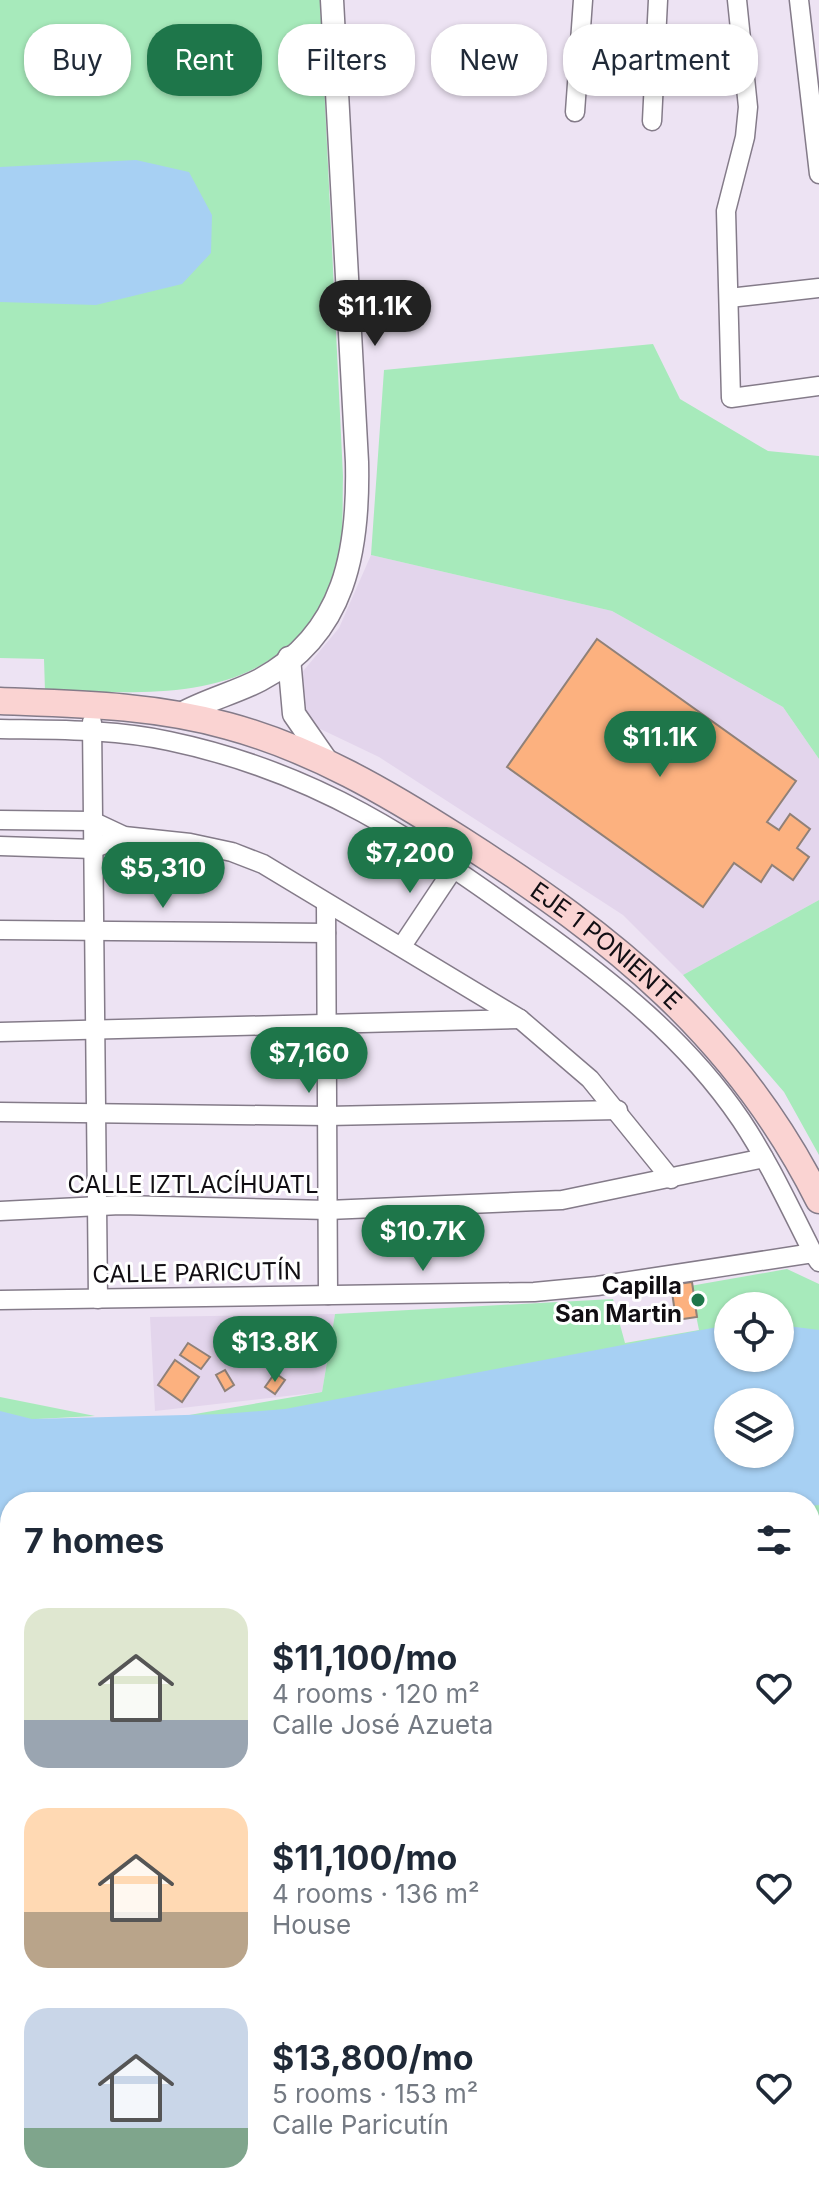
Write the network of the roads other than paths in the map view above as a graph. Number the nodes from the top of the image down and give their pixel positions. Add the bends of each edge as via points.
1 (332, 0) edge
2 (583, 0) edge
3 (658, 0) edge
4 (737, 0) edge
5 (799, 0) edge
6 (814, 99) edge
7 (575, 112) dead end
8 (652, 121) dead end
9 (819, 174) edge
10 (819, 288) edge
11 (729, 298) junction
12 (819, 386) edge
13 (289, 658) junction
14 (96, 699) junction
15 (0, 701) edge
16 (181, 714) junction
17 (0, 729) edge
18 (90, 731) junction
19 (328, 763) junction
20 (0, 820) edge
21 (92, 821) junction
22 (124, 836) junction
23 (0, 846) edge
24 (93, 849) junction
25 (454, 868) junction
26 (326, 903) junction
27 (0, 930) edge
28 (94, 931) junction
29 (326, 933) junction
30 (402, 946) junction
31 (520, 1019) junction
32 (327, 1025) junction
33 (95, 1029) junction
34 (0, 1032) edge
35 (618, 1110) junction
36 (0, 1112) edge
37 (96, 1114) junction
38 (327, 1116) junction
39 (764, 1158) junction
40 (671, 1179) junction
41 (819, 1200) edge
42 (98, 1205) junction
43 (328, 1210) junction
44 (0, 1211) edge
45 (816, 1257) edge
46 (328, 1295) junction
47 (98, 1299) junction
48 (0, 1300) edge

1 - 13 street via 358,512 353,555 340,593
2 - 7 street
3 - 8 street
4 - 11 street via 747,122 726,211
5 - 6 street
6 - 9 street
10 - 11 street
11 - 12 street via 731,398
13 - 16 street via 261,679
13 - 19 street via 294,714
14 - 15 main road, EJE 1 PONIENTE
14 - 16 main road, EJE 1 PONIENTE
14 - 18 street
16 - 19 main road, EJE 1 PONIENTE via 262,736
17 - 18 street
18 - 21 street
18 - 25 street via 167,741 300,781 371,815
19 - 41 main road, EJE 1 PONIENTE via 514,874 644,971 686,1010 749,1084 798,1157
20 - 21 street
21 - 22 street
21 - 24 street
22 - 24 street
22 - 26 street via 232,852 263,864
23 - 24 street
24 - 28 street
25 - 30 street
25 - 39 street via 617,985 708,1076
26 - 29 street
26 - 30 street
27 - 28 street
28 - 29 street
28 - 33 street
29 - 32 street
30 - 31 street
31 - 32 street
31 - 35 street
32 - 33 street
32 - 38 street
33 - 34 street
33 - 37 street
35 - 38 street
35 - 40 street
36 - 37 street
37 - 38 street
37 - 42 street
38 - 43 street
39 - 40 street, CALLE IZTLACÍHUATL
39 - 45 street
40 - 43 street, CALLE IZTLACÍHUATL via 562,1200
42 - 43 street, CALLE IZTLACÍHUATL
42 - 44 street, CALLE IZTLACÍHUATL
42 - 47 street
43 - 46 street
45 - 46 street, CALLE PARICUTÍN via 567,1290
46 - 47 street, CALLE PARICUTÍN
47 - 48 street, CALLE PARICUTÍN

